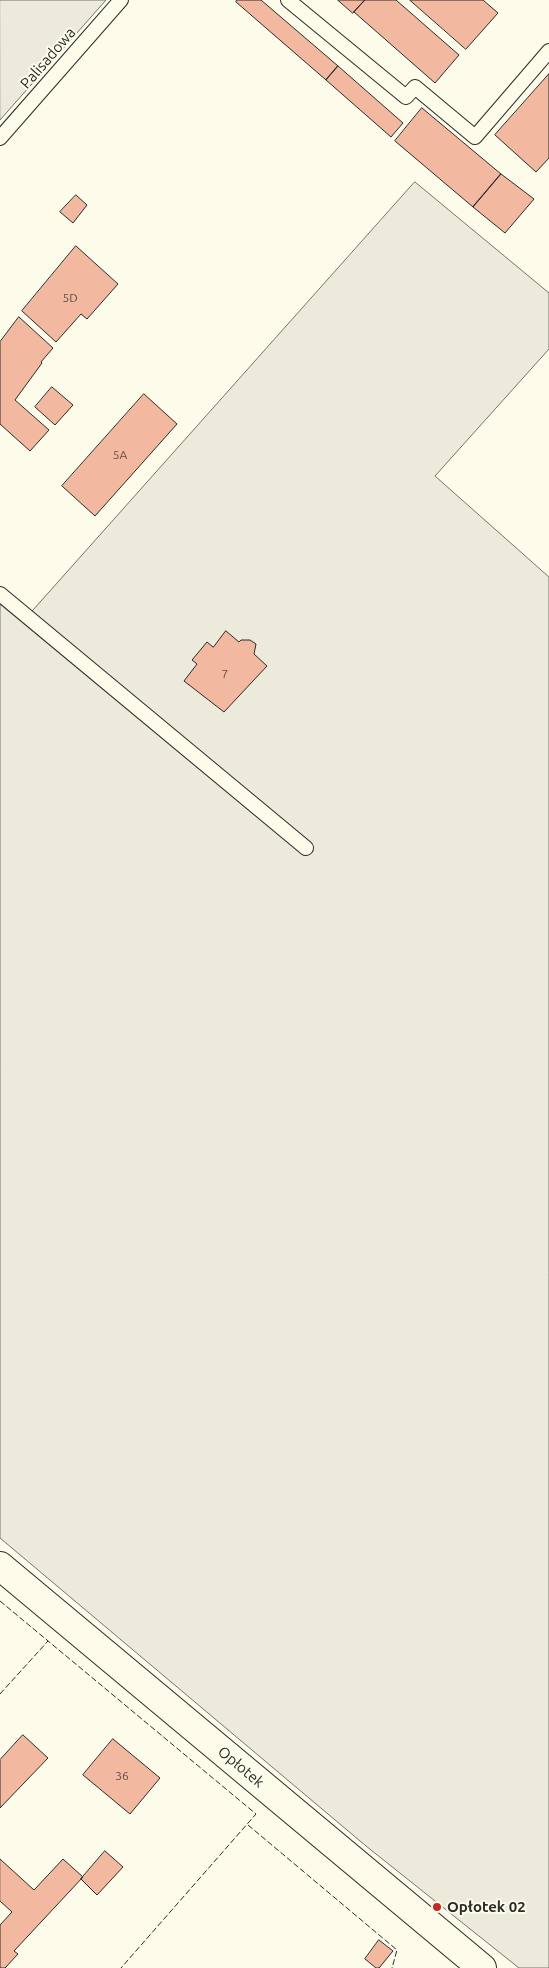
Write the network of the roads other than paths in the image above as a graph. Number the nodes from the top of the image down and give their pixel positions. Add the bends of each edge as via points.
1 (121, 0) edge
2 (288, 0) edge
3 (549, 51) edge
4 (0, 138) edge
5 (0, 594) edge
6 (306, 848) dead end
7 (0, 1566) edge
8 (482, 1968) edge

1 - 4 lane, Palisadowa
2 - 3 lane via 406,97 415,87 475,137
5 - 6 lane
7 - 8 street, Opłotek

